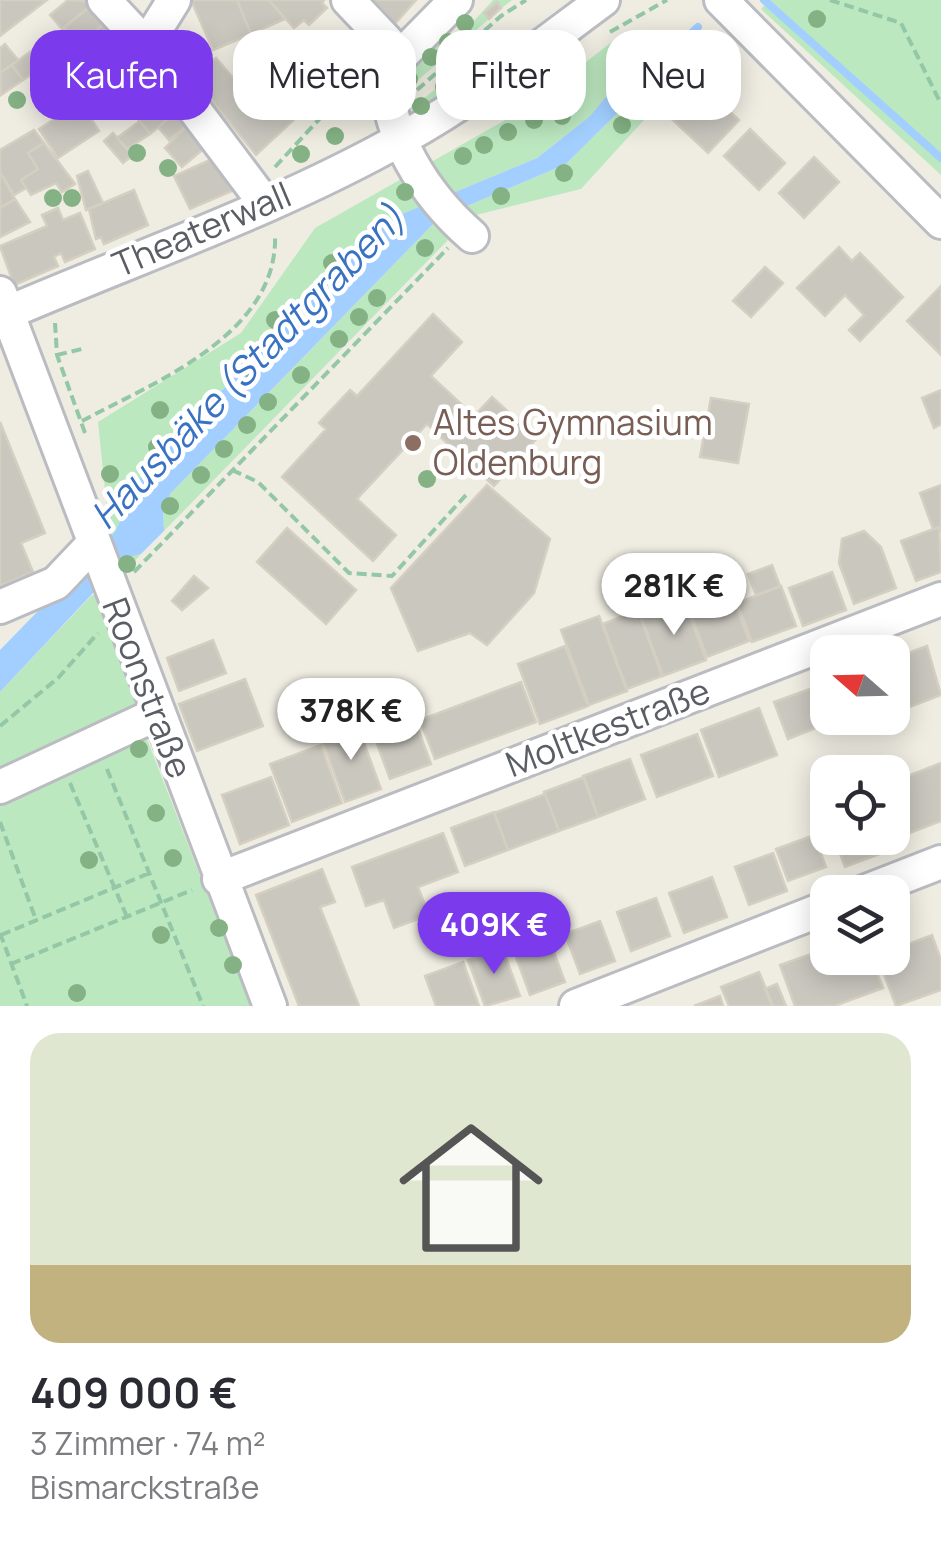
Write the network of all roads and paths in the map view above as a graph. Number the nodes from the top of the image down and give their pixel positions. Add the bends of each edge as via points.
1 (104, 0) edge
2 (174, 0) edge
3 (348, 0) edge
4 (456, 0) edge
5 (603, 0) edge
6 (721, 0) edge
7 (830, 0) edge
8 (132, 30) edge
9 (155, 30) edge
10 (376, 30) edge
11 (416, 32) edge
12 (941, 104) edge
13 (203, 120) edge
14 (322, 120) edge
15 (395, 120) edge
16 (401, 140) junction
17 (262, 198) junction
18 (941, 222) edge
19 (465, 229) joint
20 (3, 307) edge
21 (56, 324) dead end
22 (82, 348) dead end
23 (56, 355) junction
24 (230, 470) junction
25 (466, 495) dead end
26 (94, 546) junction
27 (109, 597) junction
28 (941, 600) edge
29 (0, 607) edge
30 (156, 714) junction
31 (0, 726) edge
32 (94, 771) dead end
33 (81, 776) dead end
34 (0, 788) edge
35 (0, 822) edge
36 (941, 862) edge
37 (152, 872) junction
38 (908, 875) edge
39 (218, 879) junction
40 (114, 887) junction
41 (164, 902) junction
42 (810, 914) edge
43 (126, 917) junction
44 (36, 920) junction
45 (0, 934) edge
46 (12, 964) junction
47 (28, 1006) edge
48 (203, 1006) edge
49 (270, 1006) edge
50 (576, 1006) edge

1 - 8 street
2 - 9 street
3 - 10 street
4 - 11 street
5 - 16 street, Theaterwall
6 - 18 street
7 - 12 path via 901,23
13 - 17 street
14 - 17 path via 276,164
15 - 16 street
16 - 17 street, Theaterwall
16 - 19 street via 426,184
17 - 20 street, Theaterwall
17 - 23 path via 274,223 271,272 250,311 220,339 82,421
19 - 24 path
20 - 26 street, Roonstraße
21 - 23 path
22 - 23 path
24 - 25 path via 258,482 349,573 392,576
24 - 27 path
26 - 27 street, Roonstraße
26 - 29 street via 56,583
27 - 30 street, Roonstraße
27 - 31 path via 58,678
28 - 39 street, Moltkestraße
30 - 34 street
30 - 39 street, Roonstraße
32 - 37 path via 106,765
33 - 40 path via 69,782
35 - 44 path
36 - 38 street
37 - 40 path
37 - 41 path
39 - 41 path
39 - 49 street, Roonstraße
40 - 43 path
40 - 44 path
41 - 43 path
41 - 48 path
42 - 50 street
43 - 46 path
44 - 45 path
45 - 46 path
46 - 47 path

